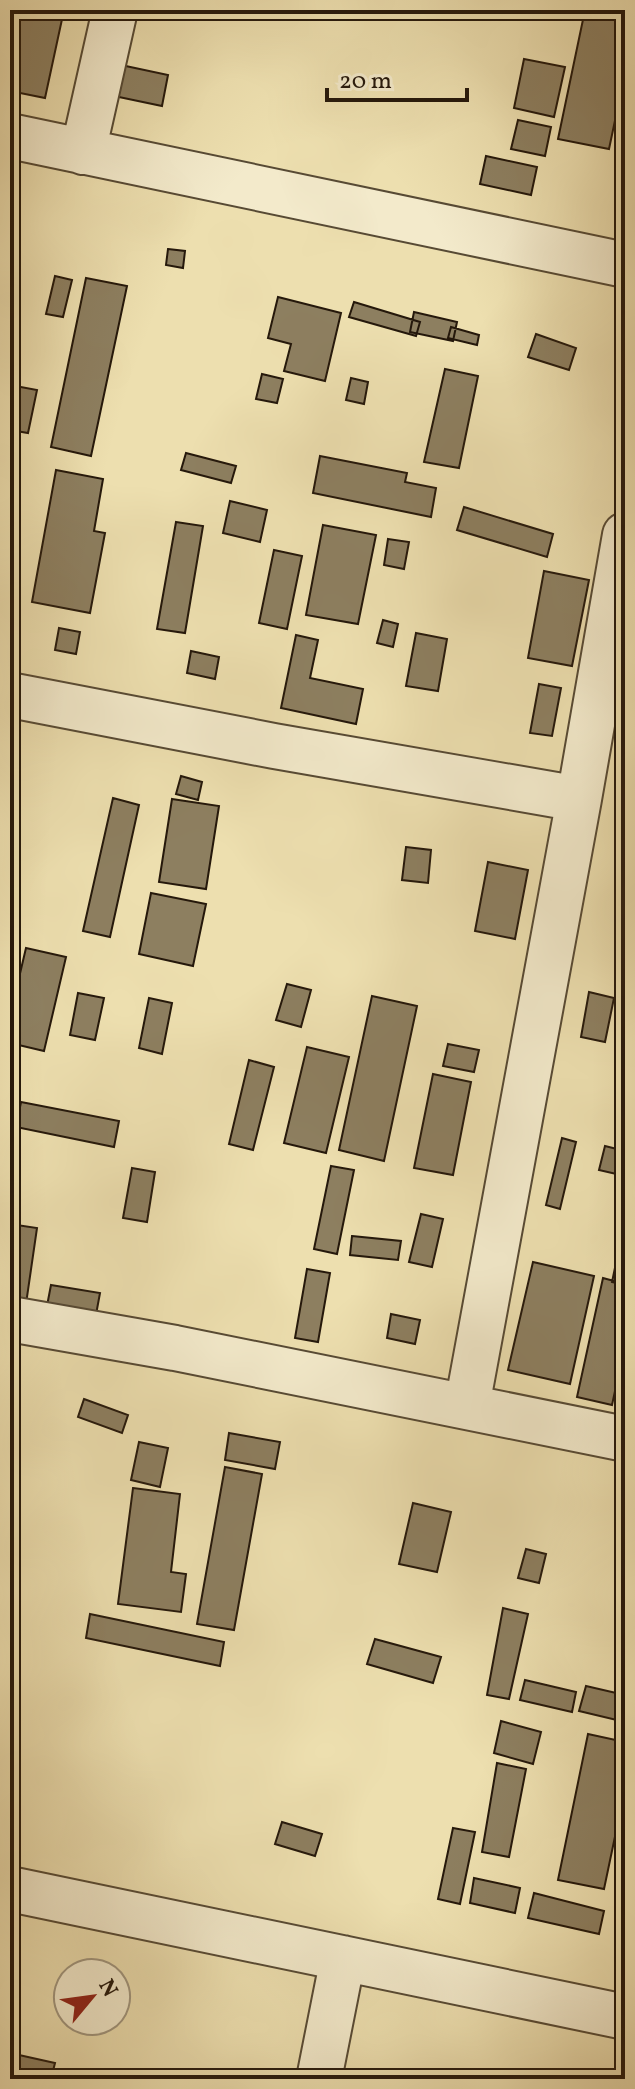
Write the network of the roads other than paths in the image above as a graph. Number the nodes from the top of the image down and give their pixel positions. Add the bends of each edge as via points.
1 (115, 10) edge
2 (10, 136) edge
3 (83, 152) junction
4 (625, 265) edge
5 (625, 535) edge
6 (10, 695) edge
7 (579, 799) junction
8 (10, 1319) edge
9 (467, 1406) junction
10 (625, 1439) edge
11 (10, 1889) edge
12 (343, 1958) junction
13 (625, 2017) edge
14 (319, 2079) edge

1 - 3 street
2 - 3 street
3 - 4 street
5 - 7 street
6 - 7 street
7 - 9 street
8 - 9 street
9 - 10 street
11 - 12 street
12 - 13 street
12 - 14 street

